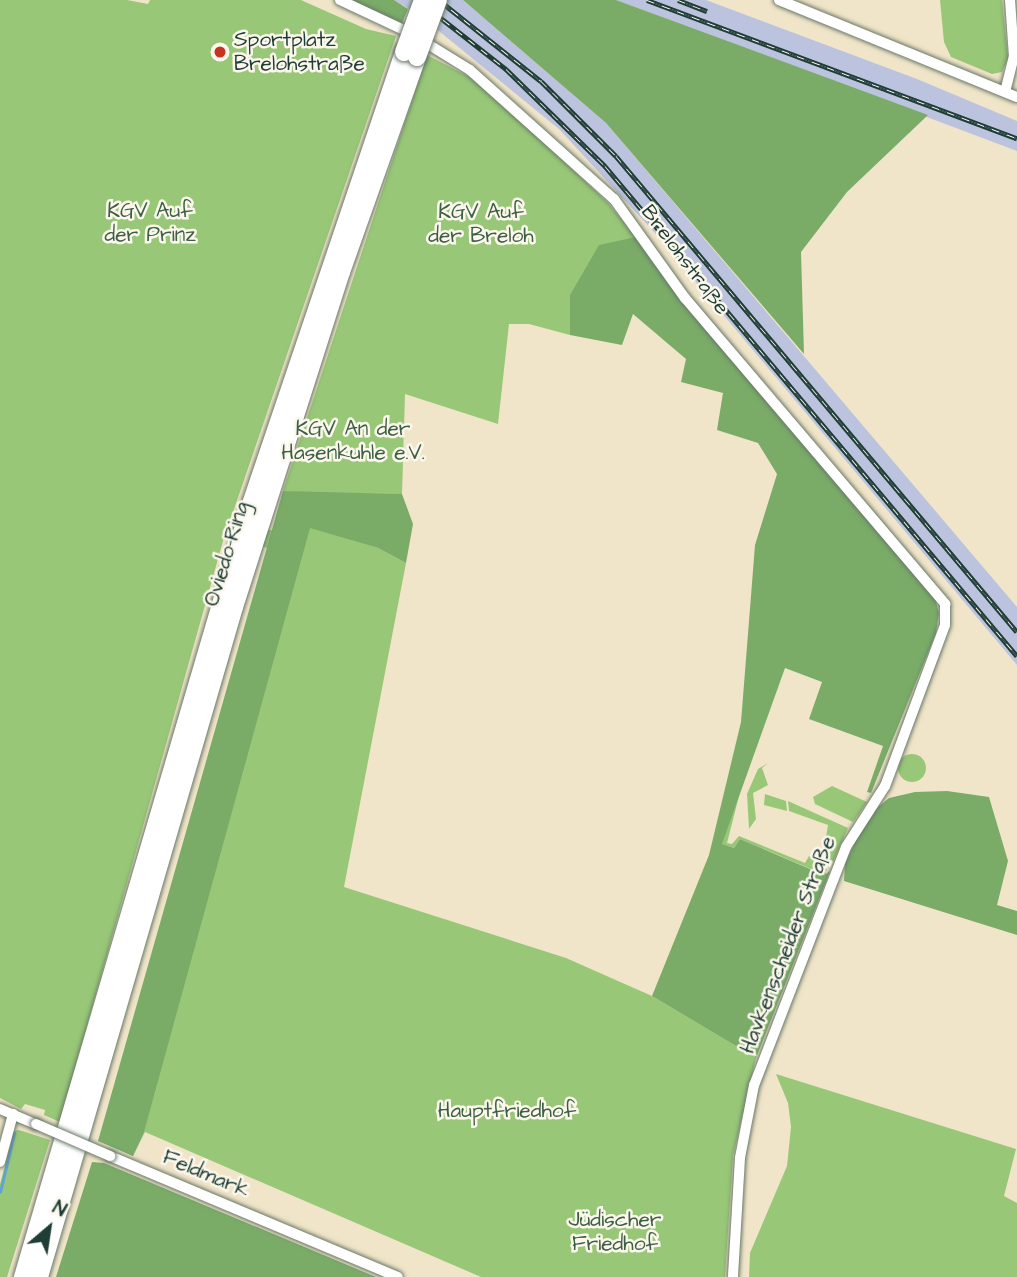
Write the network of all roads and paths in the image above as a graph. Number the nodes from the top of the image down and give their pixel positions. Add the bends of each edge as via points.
1 (340, 0) edge
2 (423, 0) edge
3 (438, 0) edge
4 (1010, 0) edge
5 (786, 1) edge
6 (1015, 31) edge
7 (410, 55) junction
8 (1005, 92) junction
9 (1017, 97) edge
10 (945, 604) joint
11 (0, 1109) edge
12 (13, 1114) junction
13 (77, 1126) junction
14 (0, 1162) edge
15 (23, 1277) edge
16 (39, 1277) edge
17 (397, 1277) edge
18 (733, 1277) edge

1 - 10 street, Brelohstraße via 410,33 470,70 614,199 685,298
2 - 7 highway, Oviedo-Ring, bridge
3 - 7 highway, Oviedo-Ring, bridge
4 - 6 street
5 - 8 street
6 - 8 street via 1014,66
7 - 13 highway, Oviedo-Ring via 271,487
8 - 9 street
10 - 18 street, Havkenscheider Straße via 945,625 885,786 846,847 754,1085 733,1220
11 - 12 street, Feldmark
12 - 14 street
12 - 17 street, Feldmark, bridge
13 - 15 highway
13 - 16 highway

